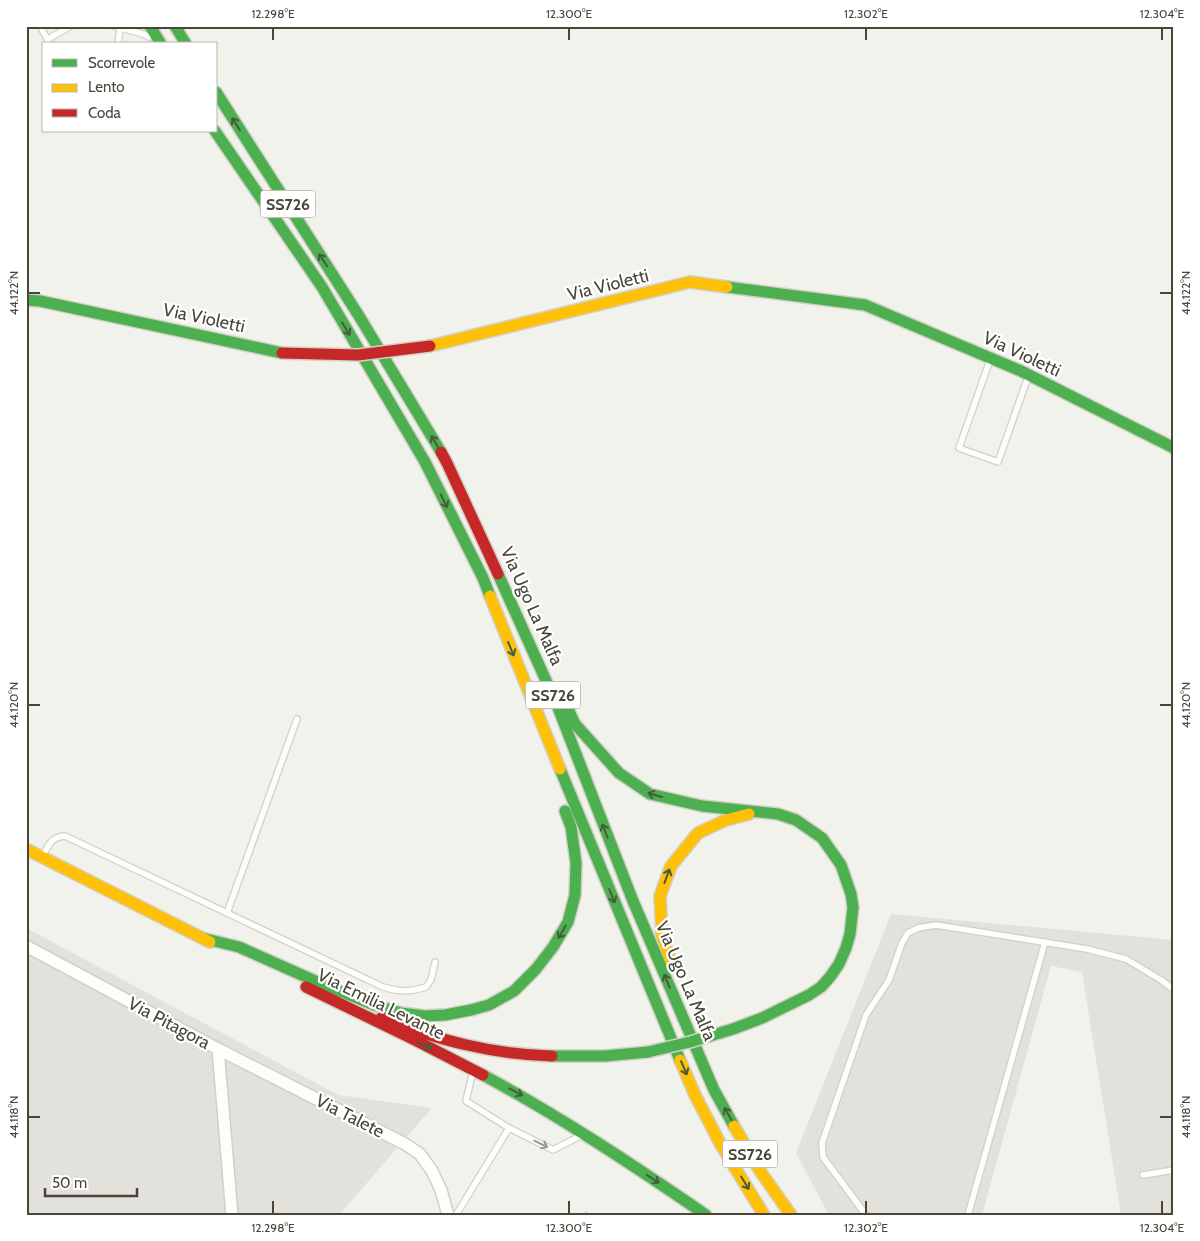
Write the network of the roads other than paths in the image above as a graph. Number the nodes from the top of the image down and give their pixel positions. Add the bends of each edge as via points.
1 (40, 26) edge
2 (71, 26) edge
3 (138, 26) edge
4 (175, 26) edge
5 (117, 27) edge
6 (147, 30) edge
7 (49, 42) edge
8 (118, 42) edge
9 (155, 42) edge
10 (158, 42) edge
11 (185, 42) edge
12 (218, 95) edge
13 (209, 132) edge
14 (216, 132) edge
15 (240, 168) junction
16 (26, 300) edge
17 (991, 358) junction
18 (1029, 375) junction
19 (1174, 448) edge
20 (447, 463) junction
21 (538, 717) junction
22 (297, 719) dead end
23 (761, 812) junction
24 (26, 849) edge
25 (42, 857) junction
26 (228, 913) junction
27 (202, 938) junction
28 (1045, 942) junction
29 (26, 946) edge
30 (435, 962) dead end
31 (1174, 990) edge
32 (334, 1001) junction
33 (218, 1049) junction
34 (473, 1069) junction
35 (714, 1090) junction
36 (509, 1128) junction
37 (585, 1134) junction
38 (1174, 1170) edge
39 (1143, 1175) dead end
40 (232, 1215) edge
41 (448, 1215) edge
42 (456, 1215) edge
43 (706, 1215) edge
44 (764, 1215) edge
45 (790, 1215) edge
46 (866, 1215) edge
47 (968, 1215) edge

1 - 7 lane
2 - 7 lane
3 - 6 lane
4 - 11 main road
5 - 6 lane
5 - 8 lane
6 - 9 lane
6 - 10 main road
20 -> 12 main road, Via Ugo La Malfa / SS726 via 359,316
13 - 15 lane
14 - 15 main road, Via Ugo La Malfa / SS726
15 -> 21 main road, Via Ugo La Malfa / SS726 via 322,287 425,462 483,578
16 - 17 main road, Via Violetti, bridge via 282,353 358,355 430,346 690,282 865,305
17 - 18 main road, Via Violetti
17 - 18 lane via 958,448 998,462
18 - 19 main road, Via Violetti
23 -> 20 main road via 702,806 650,794 619,772 575,724 469,492
35 -> 20 main road, Via Ugo La Malfa / SS726 via 632,901 557,706
21 -> 27 main road via 537,737 570,827 576,863 575,895 568,922 553,948 514,991 489,1005 471,1010 424,1016 401,1013 322,984 239,947
21 -> 44 main road, Via Ugo La Malfa / SS726 via 695,1095
22 - 26 lane
23 - 32 main road, bridge via 796,820 822,838 841,865 853,907 848,941 839,964 821,987 787,1007 733,1029 648,1052 564,1056 476,1048
35 -> 23 main road via 662,936 660,896 671,866 698,834 726,820
24 - 25 main road, Via Emilia Levante
25 - 26 lane via 52,840 65,836
25 - 27 main road, Via Emilia Levante
26 - 30 lane via 383,987 398,991 426,987
27 - 32 main road, Via Emilia Levante
28 - 31 lane via 1126,959
28 - 46 lane via 936,925 918,928 902,943 889,980 866,1015 822,1143 824,1157
28 - 47 lane
29 - 33 street, Via Pitagora
32 -> 34 main road, Via Emilia Levante
33 - 40 street, Via Pitagora
33 - 41 street, Via Talete via 420,1154 441,1190
34 - 36 lane via 466,1101
34 -> 37 main road, Via Emilia Levante
45 -> 35 main road, Via Ugo La Malfa / SS726
36 -> 37 lane via 553,1150
36 - 42 lane
37 -> 43 main road, Via Emilia Levante
38 - 39 lane

